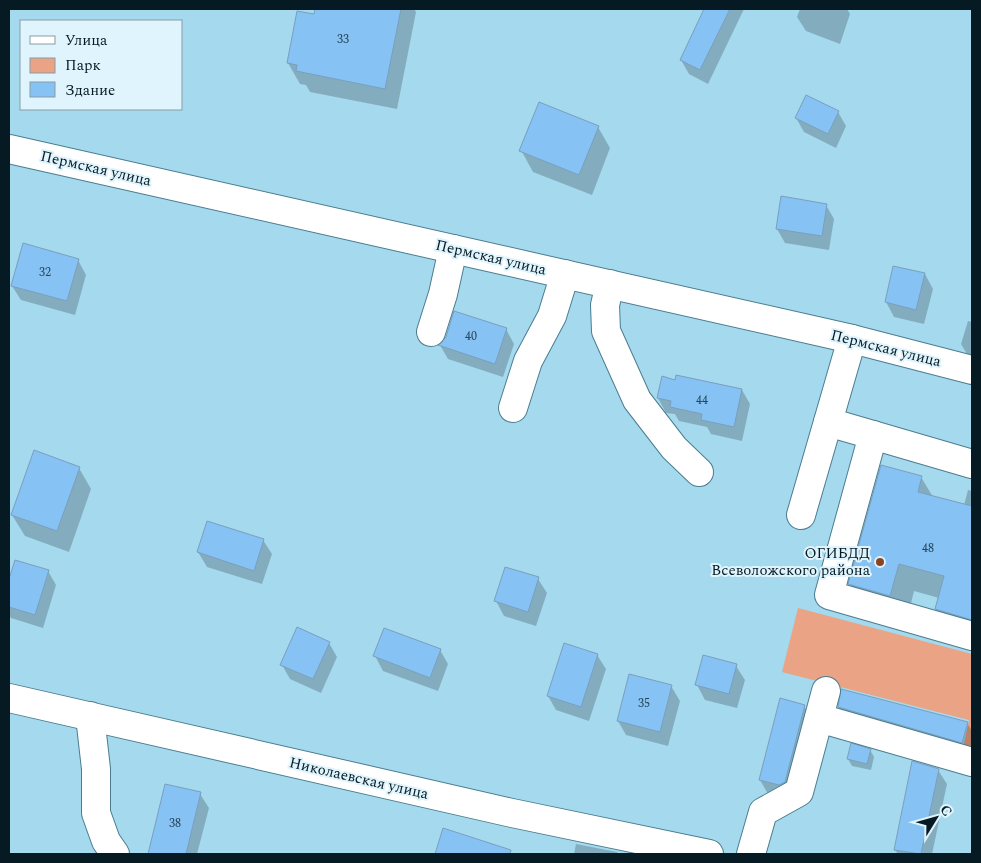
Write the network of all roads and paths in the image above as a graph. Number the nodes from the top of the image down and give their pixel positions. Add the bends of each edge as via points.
1 (9, 149) edge
2 (453, 249) junction
3 (565, 274) junction
4 (610, 284) junction
5 (431, 332) dead end
6 (852, 339) junction
7 (972, 370) edge
8 (513, 408) dead end
9 (828, 422) junction
10 (873, 435) junction
11 (972, 464) edge
12 (699, 472) dead end
13 (801, 515) dead end
14 (972, 636) edge
15 (826, 691) dead end
16 (9, 698) edge
17 (90, 716) junction
18 (819, 718) junction
19 (972, 762) edge
20 (115, 854) edge
21 (709, 854) edge
22 (751, 854) edge

1 - 2 street, Пермская улица
2 - 3 street, Пермская улица
2 - 5 street
3 - 4 street, Пермская улица
3 - 8 street via 552,316 528,361
4 - 6 street, Пермская улица
4 - 12 street via 605,305 606,332 637,400 674,448
6 - 7 street, Пермская улица
6 - 9 street
9 - 10 street
9 - 13 street
10 - 11 street
10 - 14 street via 829,595
15 - 18 street
16 - 17 street, Николаевская улица
17 - 20 street via 96,769 96,813 106,841
17 - 21 street, Николаевская улица via 512,813
18 - 19 street
18 - 22 street via 799,792 763,812

